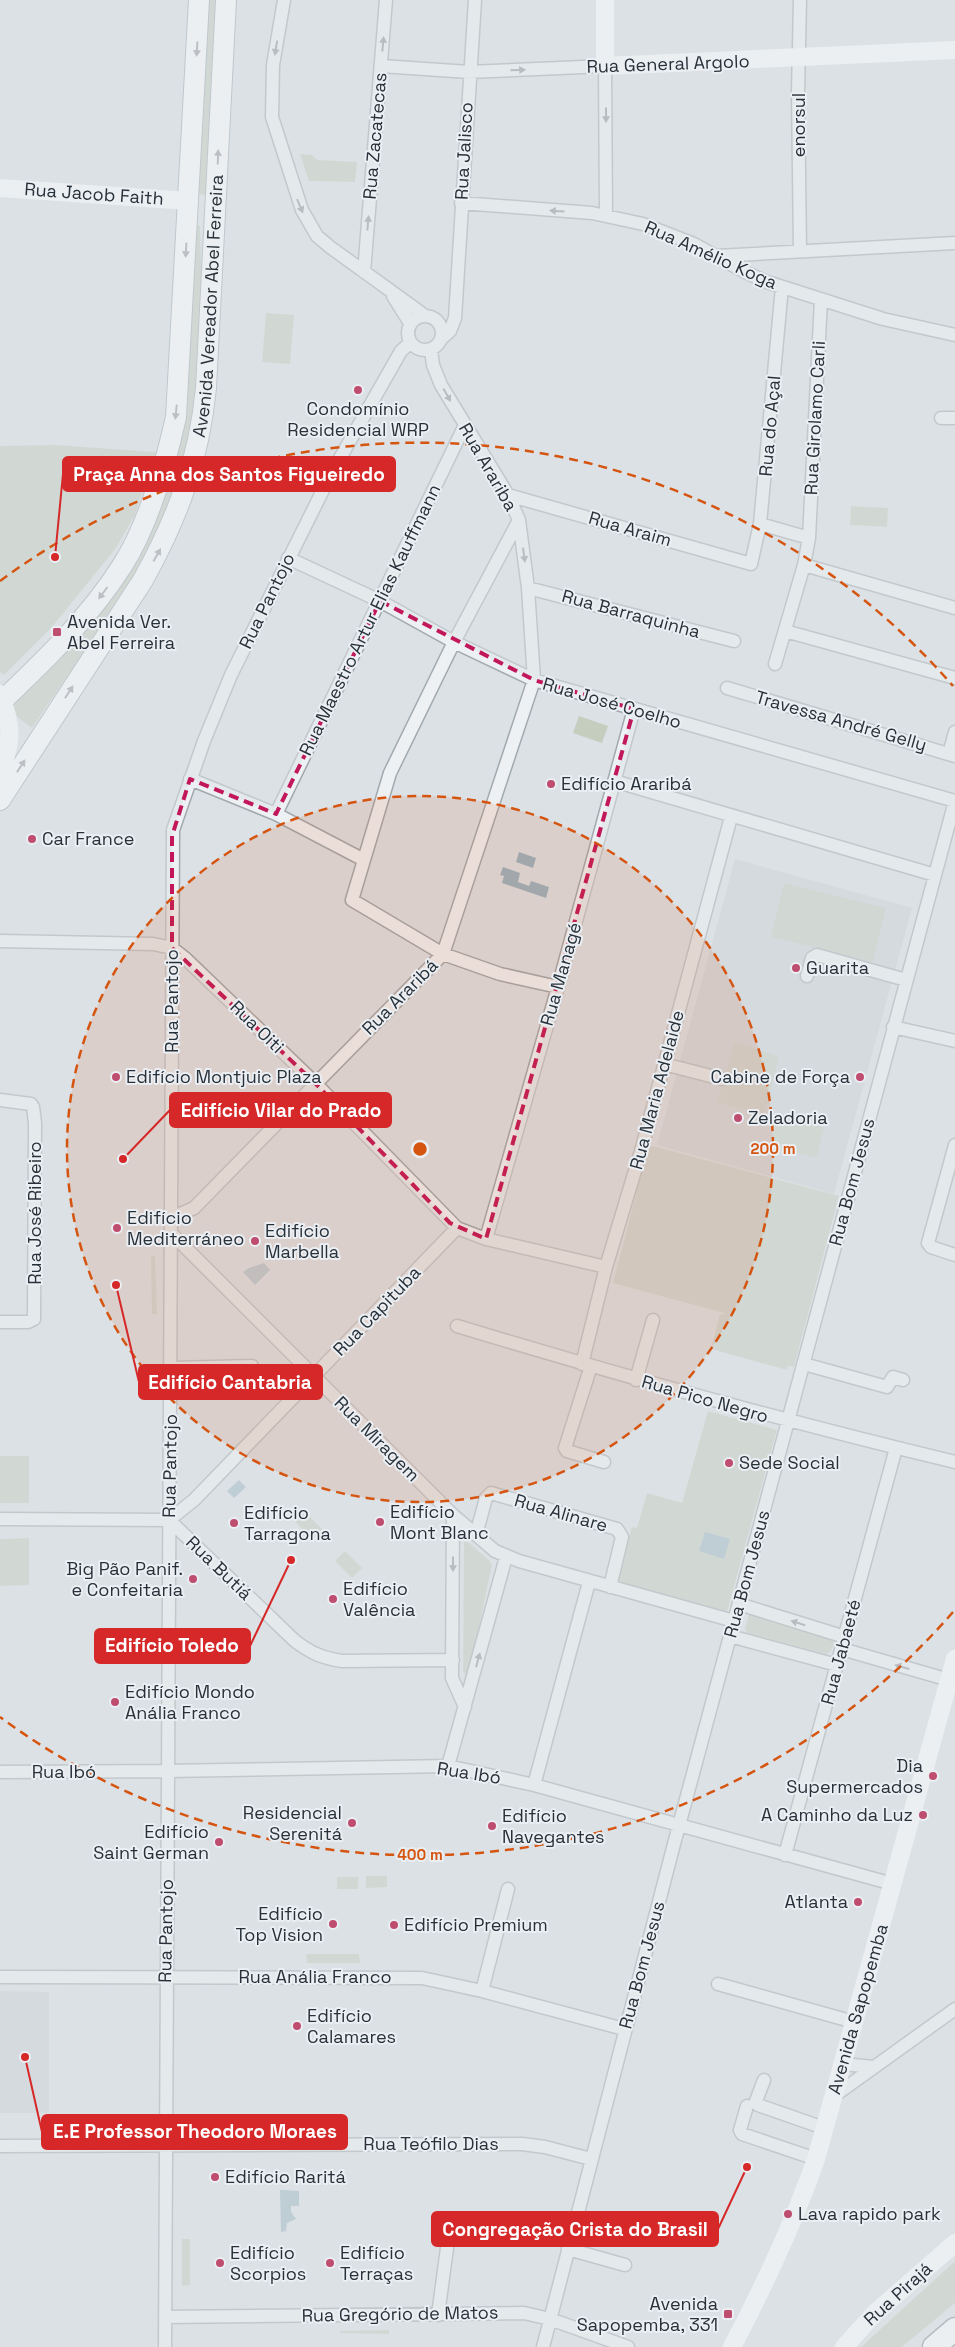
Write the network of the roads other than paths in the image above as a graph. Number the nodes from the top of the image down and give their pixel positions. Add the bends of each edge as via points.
1 (199, 0) edge
2 (226, 0) edge
3 (284, 0) edge
4 (386, 0) edge
5 (475, 0) edge
6 (605, 0) edge
7 (800, 0) edge
8 (955, 50) edge
9 (800, 58) junction
10 (381, 66) junction
11 (605, 66) junction
12 (469, 72) junction
13 (1, 186) edge
14 (188, 201) junction
15 (461, 203) junction
16 (606, 216) junction
17 (214, 233) junction
18 (955, 243) edge
19 (800, 251) junction
20 (716, 256) junction
21 (364, 272) junction
22 (782, 287) junction
23 (390, 292) junction
24 (821, 299) junction
25 (456, 302) junction
26 (424, 315) junction
27 (439, 322) junction
28 (410, 323) junction
29 (955, 335) edge
30 (442, 339) junction
31 (410, 343) junction
32 (431, 350) junction
33 (941, 418) dead end
34 (955, 418) edge
35 (464, 427) junction
36 (508, 495) junction
37 (519, 520) junction
38 (760, 524) junction
39 (809, 538) junction
40 (288, 558) junction
41 (751, 564) joint
42 (804, 565) junction
43 (528, 588) junction
44 (380, 601) junction
45 (955, 608) edge
46 (785, 631) junction
47 (734, 641) dead end
48 (454, 642) junction
49 (775, 664) dead end
50 (955, 678) edge
51 (534, 680) junction
52 (727, 688) dead end
53 (1, 699) edge
54 (634, 709) junction
55 (955, 732) edge
56 (952, 755) edge
57 (0, 772) edge
58 (190, 779) junction
59 (614, 781) junction
60 (0, 800) edge
61 (955, 801) edge
62 (276, 814) junction
63 (731, 816) junction
64 (364, 860) junction
65 (934, 875) junction
66 (0, 941) edge
67 (172, 948) junction
68 (443, 954) junction
69 (807, 976) dead end
70 (906, 980) junction
71 (558, 987) junction
72 (893, 1027) junction
73 (955, 1042) edge
74 (664, 1064) junction
75 (722, 1079) dead end
76 (315, 1083) junction
77 (0, 1100) edge
78 (955, 1145) edge
79 (171, 1218) junction
80 (457, 1228) junction
81 (171, 1233) junction
82 (486, 1238) junction
83 (955, 1255) edge
84 (606, 1266) junction
85 (653, 1320) dead end
86 (0, 1322) edge
87 (457, 1326) dead end
88 (804, 1364) junction
89 (587, 1365) junction
90 (252, 1366) dead end
91 (172, 1368) junction
92 (314, 1376) junction
93 (636, 1380) junction
94 (903, 1380) dead end
95 (789, 1422) junction
96 (896, 1448) junction
97 (604, 1462) dead end
98 (955, 1462) edge
99 (453, 1515) junction
100 (0, 1519) edge
101 (169, 1520) junction
102 (476, 1535) junction
103 (506, 1557) junction
104 (589, 1582) junction
105 (610, 1587) junction
106 (739, 1604) junction
107 (734, 1622) junction
108 (730, 1636) junction
109 (843, 1643) junction
110 (955, 1659) edge
111 (453, 1660) junction
112 (837, 1665) junction
113 (949, 1680) junction
114 (465, 1707) junction
115 (448, 1766) junction
116 (0, 1772) edge
117 (168, 1772) junction
118 (534, 1786) junction
119 (678, 1827) junction
120 (785, 1855) junction
121 (893, 1884) junction
122 (508, 1889) dead end
123 (0, 1977) edge
124 (166, 1978) junction
125 (718, 1984) dead end
126 (482, 1991) junction
127 (955, 2009) edge
128 (854, 2022) junction
129 (624, 2029) junction
130 (843, 2064) junction
131 (874, 2067) junction
132 (764, 2080) dead end
133 (834, 2096) junction
134 (747, 2106) dead end
135 (824, 2128) junction
136 (0, 2146) edge
137 (166, 2146) junction
138 (591, 2159) junction
139 (816, 2160) junction
140 (461, 2234) dead end
141 (955, 2243) edge
142 (568, 2249) junction
143 (625, 2265) dead end
144 (438, 2315) junction
145 (166, 2317) junction
146 (550, 2318) junction
147 (955, 2329) edge
148 (165, 2347) edge
149 (543, 2347) edge
150 (628, 2347) edge
151 (732, 2347) edge
152 (844, 2347) edge
153 (934, 2347) edge

1 -> 14 main road, Avenida Vereador Abel Ferreira
17 -> 2 main road, Avenida Vereador Abel Ferreira
3 -> 21 street via 271,93 277,136 292,186 309,224 330,247
10 -> 4 street, Rua Zacatecas
5 - 12 street, Rua Jalisco
6 - 11 main road
7 - 9 street, enorsul
8 - 9 main road, Rua General Argolo
9 - 11 main road, Rua General Argolo
9 - 19 street, enorsul
10 - 12 street, Rua General Argolo
21 -> 10 street, Rua Zacatecas
12 -> 11 street, Rua General Argolo
11 -> 16 street
12 - 15 street, Rua Jalisco
13 - 14 main road, Rua Jacob Faith
14 - 17 main road via 200,206
14 -> 53 main road, Avenida Vereador Abel Ferreira via 176,416 153,500 123,565 103,594 63,640
16 -> 15 street, Rua Amélio Koga
15 - 25 street, Rua Jalisco
16 - 20 street, Rua Amélio Koga via 672,234
60 -> 17 main road, Avenida Vereador Abel Ferreira via 143,580 182,500 204,412
18 - 19 street
19 - 20 street
20 - 22 street, Rua Amélio Koga
21 - 23 street
22 - 24 street, Rua Amélio Koga
22 - 38 street, Rua do Açal
23 - 26 street
23 - 28 street
24 - 29 street, Rua Amélio Koga via 891,321
24 - 39 street, Rua Girolamo Carli
25 - 27 street
25 - 30 street, Rua Jalisco via 455,318 450,331
26 - 27 street
26 - 28 street
27 - 30 street
28 - 31 street via 407,333
30 - 32 street
31 - 32 street via 418,349
31 - 40 street, Rua Pantojo via 401,351 348,444
32 -> 35 street, Rua Arariba via 441,385
33 - 34 street
35 - 36 street, Rua Arariba
35 - 44 street, Rua Maestro Artur Elias Kauffmann
36 - 37 street, Rua Arariba
36 - 41 street, Rua Araim
37 -> 43 street, Rua Arariba
37 - 48 street
38 - 39 street
38 - 41 street, Rua do Açal
39 - 42 street, Rua Girolamo Carli
40 - 44 street, Rua José Coelho
40 - 58 street, Rua Pantojo via 231,675
42 - 45 street
42 - 46 street, Rua Girolamo Carli
43 - 47 street, Rua Barraquinha
43 - 51 street, Rua Arariba
44 - 48 street, Rua José Coelho
44 - 62 street, Rua Maestro Artur Elias Kauffmann
46 - 49 street, Rua Girolamo Carli
46 - 50 street
48 - 51 street, Rua José Coelho
48 - 64 street via 390,773
51 - 54 street, Rua José Coelho
51 - 68 street, Rua Araribá
52 - 56 street, Travessa André Gelly
53 - 57 main road via 11,730
54 - 59 street, Rua Managé
54 - 61 street, Rua José Coelho
55 - 56 street
58 - 62 street
58 - 67 street, Rua Pantojo via 172,836
59 - 63 street
59 - 71 street, Rua Managé
61 - 65 street, Rua Bom Jesus
62 - 64 street
63 - 65 street
63 - 74 street, Rua Maria Adelaide
64 - 68 street via 353,901
65 - 70 street, Rua Bom Jesus
66 - 67 street via 153,944
67 - 76 street, Rua Oiti
67 - 79 street, Rua Pantojo
68 - 71 street via 500,974
68 - 76 street, Rua Araribá
69 - 70 street via 812,958 817,955
70 - 72 street, Rua Bom Jesus
71 - 82 street, Rua Managé
72 - 73 street
72 - 88 street, Rua Bom Jesus
74 - 75 street
74 - 84 street, Rua Maria Adelaide
76 - 79 street, Rua Araribá via 194,1208
76 - 80 street, Rua Oiti
77 - 86 street, Rua José Ribeiro via 29,1102 35,1123 34,1319
78 - 83 street via 928,1243
79 - 81 street, Rua Pantojo
80 - 82 street, Rua Oiti
80 - 92 street, Rua Capituba
81 - 91 street, Rua Pantojo
81 - 92 street, Rua Miragem
82 - 84 street, Rua Oiti
84 - 89 street, Rua Maria Adelaide
85 - 93 street
87 - 89 street, Rua Pico Negro
88 - 94 street via 887,1387 893,1376
88 - 95 street, Rua Bom Jesus
89 - 93 street, Rua Pico Negro
89 - 97 street, Rua Maria Adelaide via 565,1448
90 - 91 street
91 - 101 street, Rua Pantojo
92 - 99 street, Rua Miragem
92 - 101 street, Rua Capituba via 194,1500
93 - 95 street, Rua Pico Negro
95 - 96 street, Rua Pico Negro
95 - 106 street, Rua Bom Jesus
96 - 98 street, Rua Pico Negro
96 - 109 street, Rua Jabaeté
99 - 102 street, Rua Miragem
99 -> 111 street
100 - 101 street
101 - 111 street, Rua Butiá via 311,1653 342,1660
101 - 117 street, Rua Pantojo
102 - 103 street, Rua Miragem
102 - 105 street, Rua Alinare via 490,1493 617,1529 622,1537
103 - 104 street, Rua Miragem
114 -> 103 street
104 - 105 street, Rua Miragem
104 - 118 street
105 - 107 street, Rua Miragem
106 - 107 street, Rua Bom Jesus
109 -> 106 street
107 - 108 street, Rua Bom Jesus
108 - 112 street
108 - 119 street, Rua Bom Jesus
109 - 112 street, Rua Jabaeté
113 -> 109 street
110 - 113 main road, Avenida Sapopemba
111 - 114 street via 452,1678
112 - 120 street, Rua Jabaeté
113 - 121 main road, Avenida Sapopemba
114 - 115 street
115 - 117 street, Rua Ibó
115 - 118 street, Rua Ibó
116 - 117 street, Rua Ibó
117 - 124 street, Rua Pantojo
118 - 119 street, Rua Ibó
119 - 120 street, Rua Ibó
119 - 129 street, Rua Bom Jesus
120 - 121 street, Rua Ibó
121 - 128 main road, Avenida Sapopemba
122 - 126 street
123 - 124 street, Rua Anália Franco
124 - 126 street, Rua Anália Franco via 409,1977
124 - 137 street, Rua Pantojo
125 - 128 street
126 - 129 street, Rua Anália Franco
127 - 131 street
128 - 130 main road, Avenida Sapopemba
129 - 138 street, Rua Bom Jesus
130 - 131 street
130 - 133 main road, Avenida Sapopemba
131 - 133 street
132 - 135 street via 756,2101 758,2105
133 - 135 main road, Avenida Sapopemba
134 - 139 street via 740,2130 742,2134
135 - 139 main road, Avenida Sapopemba
136 - 137 street, Rua Teófilo Dias
137 - 138 street, Rua Teófilo Dias via 522,2144
137 - 145 street, Rua Pantojo
138 - 142 street, Rua Bom Jesus
139 - 151 main road, Avenida Sapopemba via 794,2220
140 - 144 street via 449,2233
141 - 152 main road, Rua Pirajá via 874,2314
142 - 143 street
142 - 146 street, Rua Bom Jesus
144 - 145 street, Rua Gregório de Matos
144 - 146 street, Rua Gregório de Matos via 524,2313
145 - 148 street, Rua Pantojo
146 - 149 street, Rua Bom Jesus
146 - 150 street, Rua Gregório de Matos
147 - 153 highway

